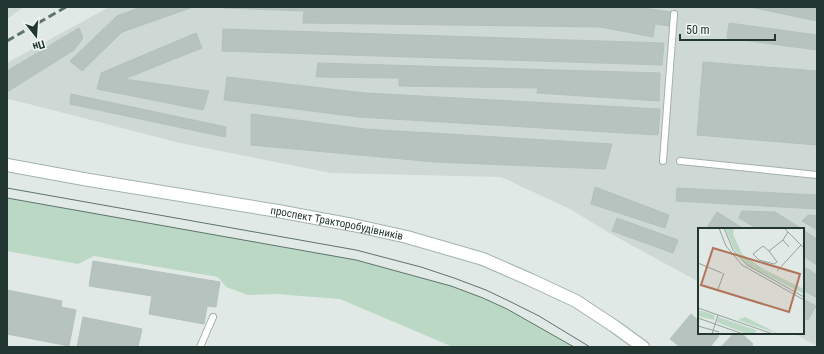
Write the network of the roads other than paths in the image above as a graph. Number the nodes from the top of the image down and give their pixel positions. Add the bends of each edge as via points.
1 (674, 14) dead end
2 (663, 161) dead end
3 (680, 161) dead end
4 (7, 165) edge
5 (817, 175) edge
6 (213, 317) dead end
7 (200, 347) edge
8 (643, 347) edge

1 - 2 lane
3 - 5 lane
4 - 8 main road, проспект Тракторобудівників via 278,211 407,237 483,259 531,280 576,301
6 - 7 lane

